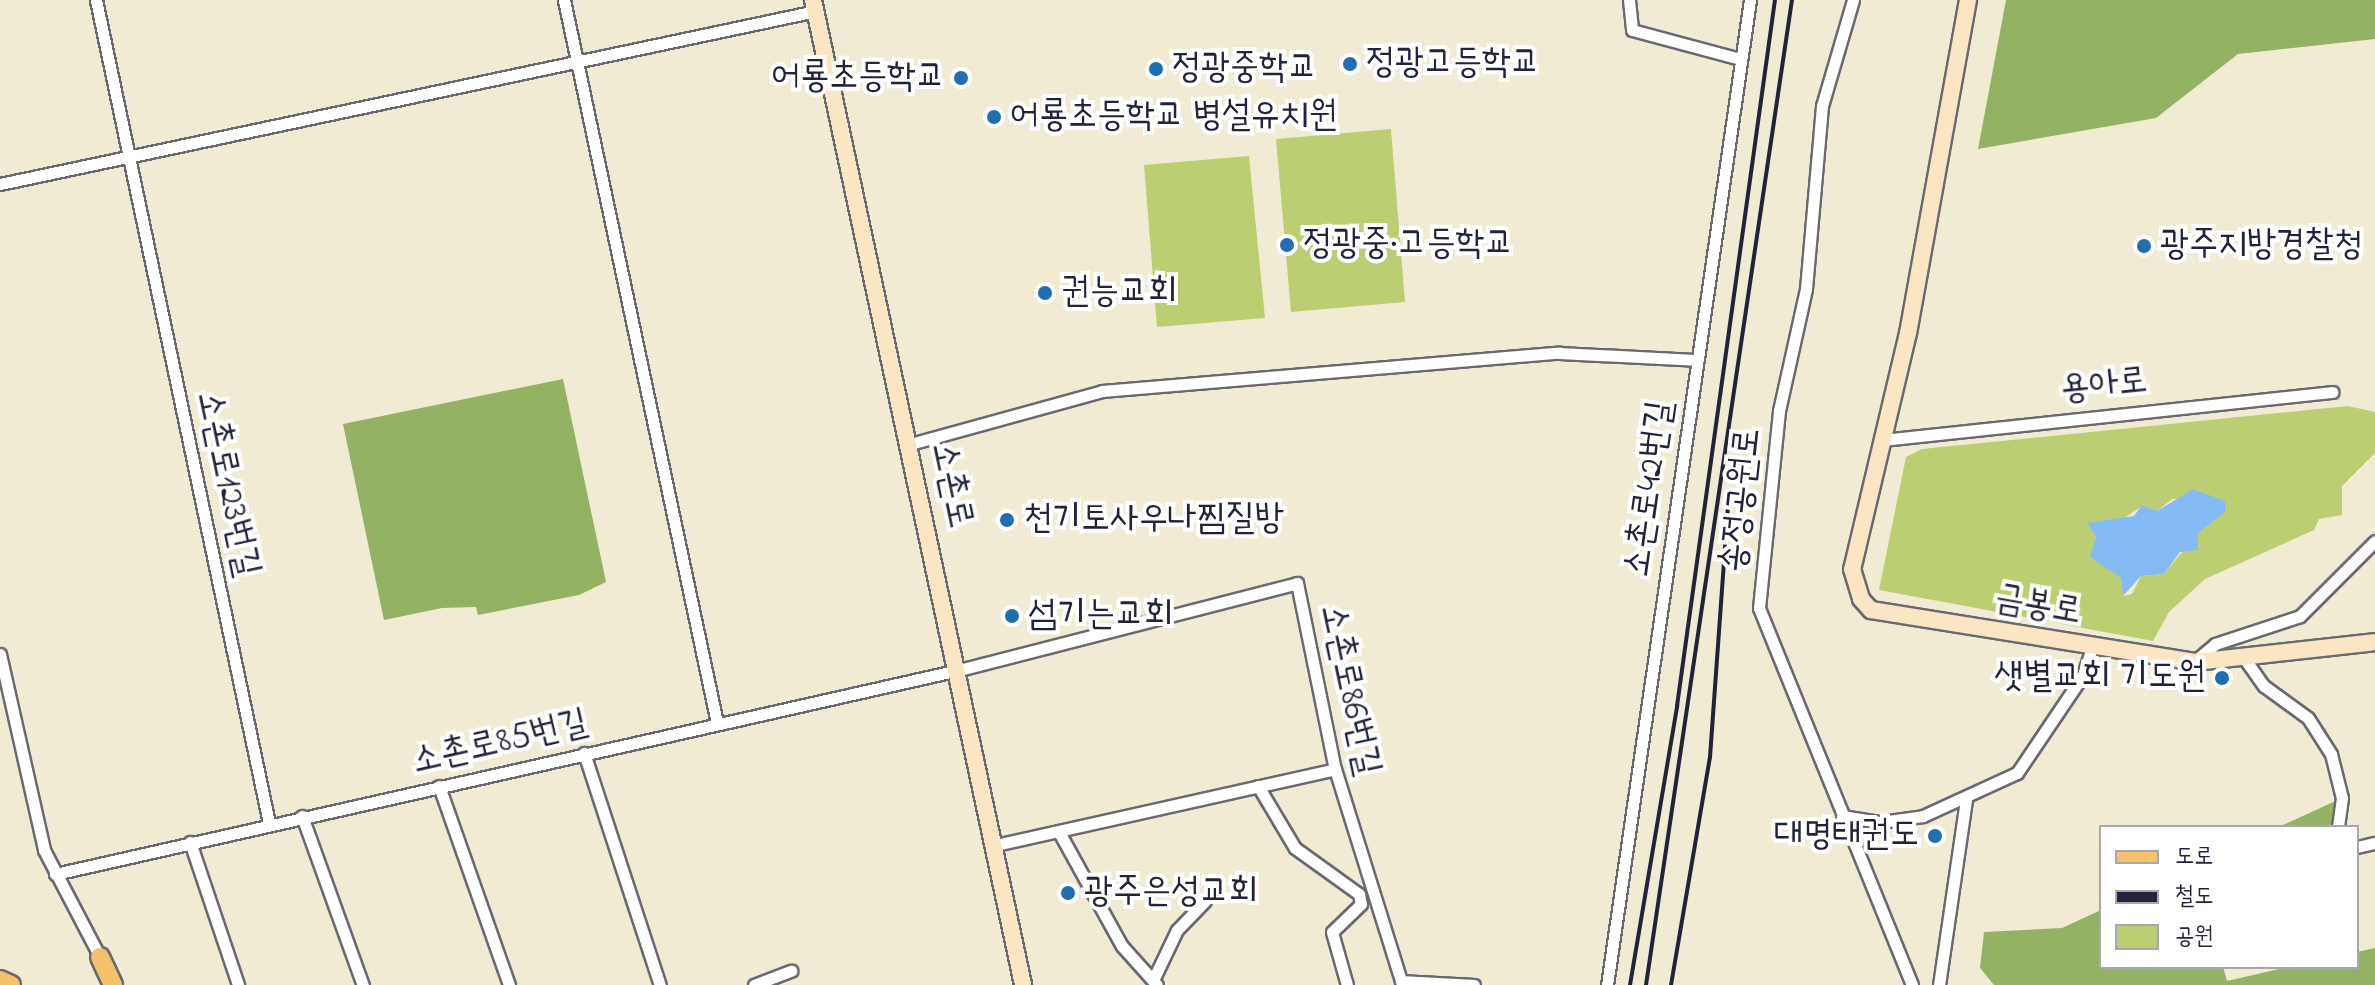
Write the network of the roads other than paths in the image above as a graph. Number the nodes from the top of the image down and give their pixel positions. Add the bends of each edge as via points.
1 (96, 0) edge
2 (564, 0) edge
3 (1629, 0) edge
4 (1750, 0) edge
5 (1853, 0) edge
6 (1968, 0) edge
7 (815, 6) edge
8 (577, 59) junction
9 (1740, 59) junction
10 (131, 157) junction
11 (0, 184) edge
12 (1695, 360) junction
13 (2332, 392) dead end
14 (1883, 440) junction
15 (910, 444) junction
16 (2375, 541) edge
17 (2375, 642) edge
18 (2092, 648) junction
19 (0, 654) edge
20 (2242, 655) junction
21 (2195, 662) junction
22 (959, 670) junction
23 (717, 723) junction
24 (584, 753) junction
25 (1335, 769) junction
26 (439, 786) junction
27 (1258, 786) junction
28 (1966, 800) junction
29 (302, 816) junction
30 (1842, 816) junction
31 (269, 823) junction
32 (2338, 825) edge
33 (1059, 832) junction
34 (190, 842) junction
35 (996, 845) junction
36 (55, 874) junction
37 (1205, 901) dead end
38 (100, 957) joint
39 (791, 971) dead end
40 (0, 980) edge
41 (1156, 981) edge
42 (11, 985) edge
43 (115, 985) edge
44 (238, 985) edge
45 (363, 985) edge
46 (509, 985) edge
47 (660, 985) edge
48 (754, 985) edge
49 (1023, 985) edge
50 (1347, 985) edge
51 (1474, 985) edge
52 (1607, 985) edge
53 (1912, 985) edge
54 (1939, 985) edge

1 - 10 street, 소촌로123번길
2 - 8 street
3 - 9 street via 1632,30
4 - 9 street, 소촌로42번길
5 - 30 street, 송정공원로 via 1822,106 1806,289 1779,411 1759,608
6 - 14 street
7 - 8 street
7 - 15 street, 소촌로
8 - 10 street
8 - 23 street
9 - 12 street, 소촌로42번길
10 - 11 street
10 - 31 street, 소촌로123번길
12 - 15 street via 1559,353 1102,391
12 - 52 street, 소촌로42번길
13 - 14 street, 용아로
14 - 18 street, 금봉로 via 1852,569 1871,610
15 - 22 street, 소촌로
16 - 21 street via 2300,616 2215,644
17 - 20 street, 금봉로
18 - 21 street, 금봉로
18 - 28 street via 2083,675 2017,773
19 - 36 street
20 - 21 street, 금봉로
20 - 32 street via 2264,686 2308,718 2331,754 2342,798
22 - 23 street, 소촌로85번길
22 - 25 street, 소촌로86번길 via 1297,583
22 - 35 street, 소촌로
23 - 24 street, 소촌로85번길
24 - 26 street, 소촌로85번길
24 - 47 street
25 - 27 street
25 - 51 street, 소촌로86번길 via 1401,981
26 - 29 street, 소촌로85번길
26 - 46 street
27 - 33 street
27 - 50 street via 1295,848 1359,894 1361,904 1332,932
28 - 30 street via 1881,822
28 - 54 street
29 - 31 street, 소촌로85번길
29 - 45 street
30 - 53 street, 송정공원로
31 - 34 street, 소촌로85번길
33 - 35 street
33 - 41 street via 1122,946
34 - 36 street, 소촌로85번길
34 - 44 street
35 - 49 street, 소촌로
36 - 38 street
37 - 41 street via 1177,930
38 - 43 main road
39 - 48 street
40 - 42 main road

